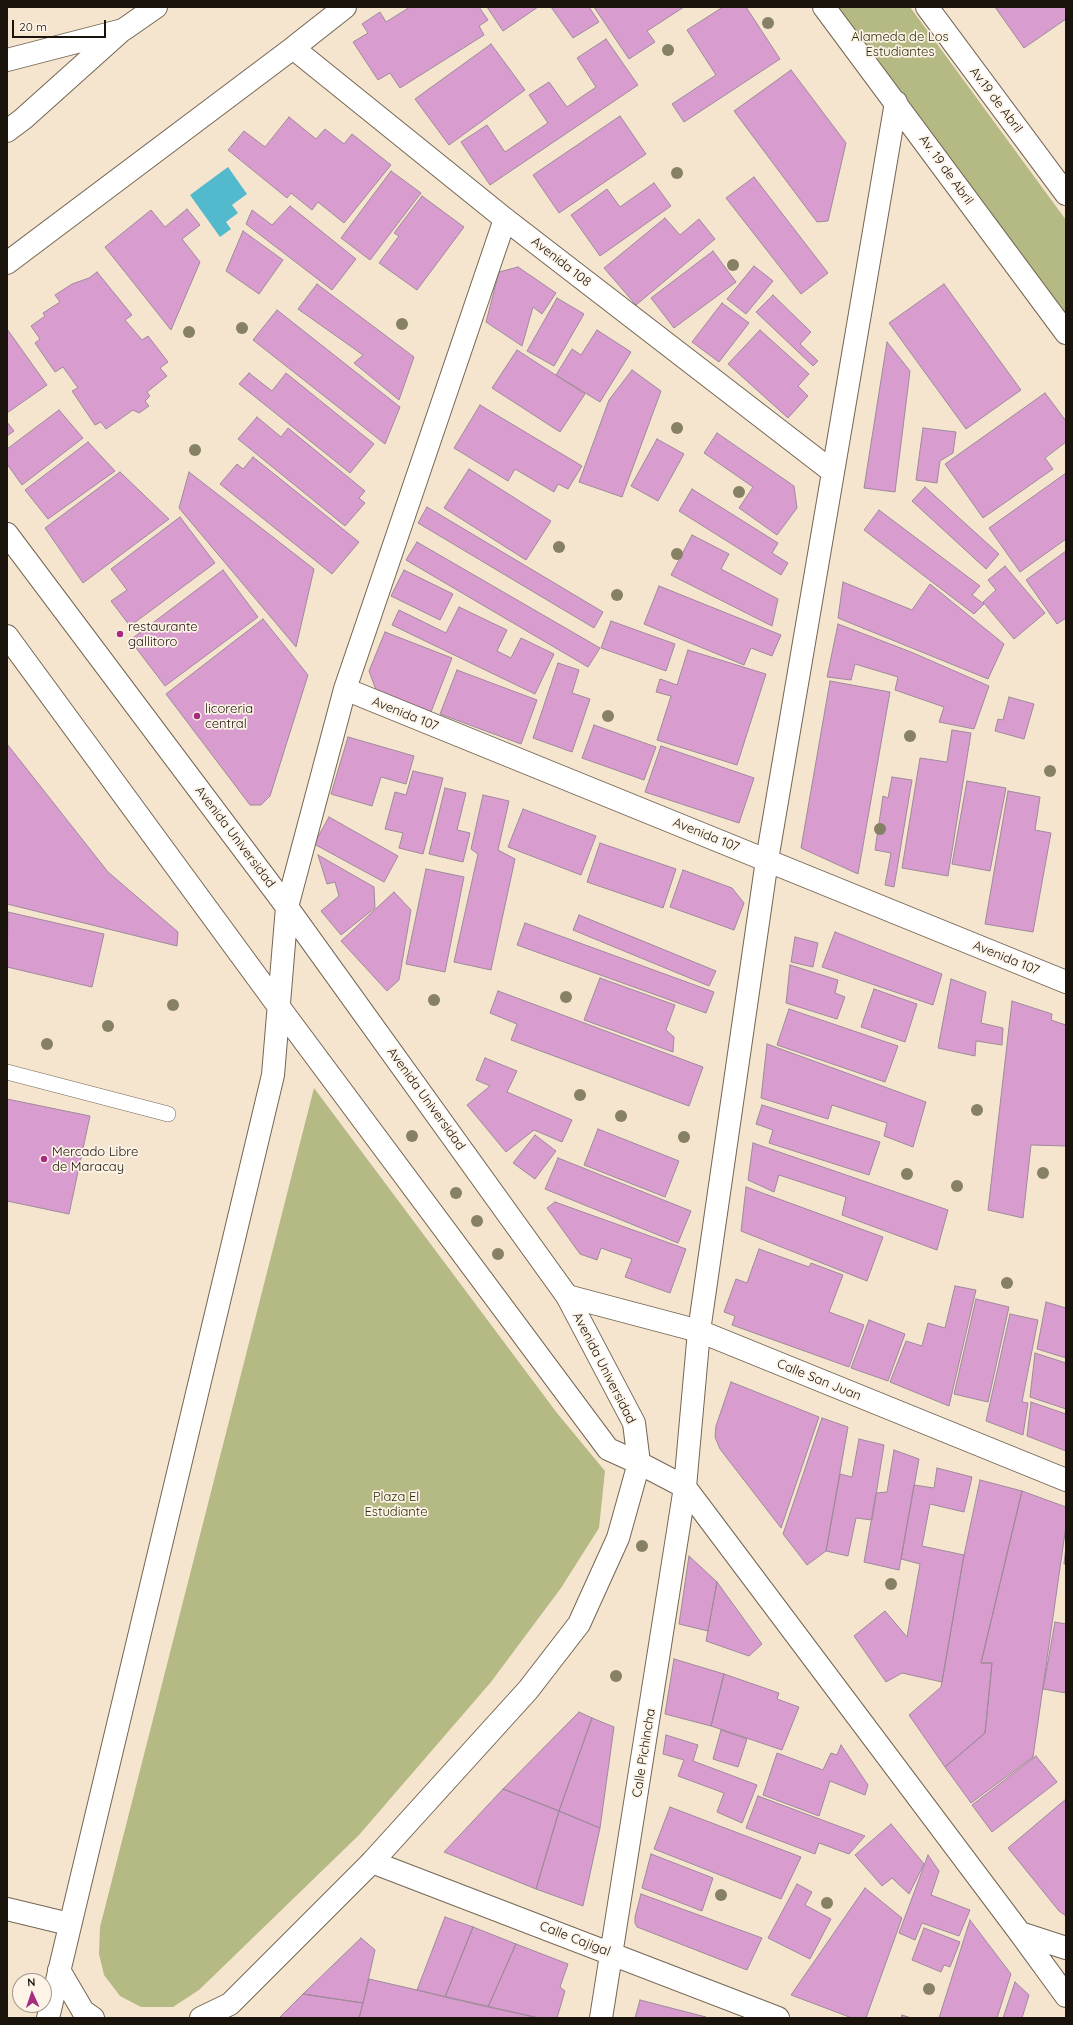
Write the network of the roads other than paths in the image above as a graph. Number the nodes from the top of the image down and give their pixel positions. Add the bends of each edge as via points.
1 (156, 7) edge
2 (345, 7) edge
3 (824, 7) edge
4 (927, 7) edge
5 (123, 30) junction
6 (293, 48) junction
7 (7, 60) edge
8 (896, 102) junction
9 (7, 132) edge
10 (1066, 194) edge
11 (505, 219) junction
12 (7, 263) edge
13 (1066, 333) edge
14 (833, 472) junction
15 (7, 534) edge
16 (7, 636) edge
17 (345, 689) junction
18 (767, 860) junction
19 (287, 907) junction
20 (1066, 982) edge
21 (279, 1006) junction
22 (7, 1072) edge
23 (168, 1114) dead end
24 (567, 1296) junction
25 (699, 1331) junction
26 (639, 1463) junction
27 (1066, 1480) edge
28 (685, 1487) junction
29 (372, 1862) junction
30 (7, 1909) edge
31 (69, 1924) junction
32 (1020, 1933) junction
33 (1066, 1948) edge
34 (613, 1953) junction
35 (59, 1970) junction
36 (1066, 1996) edge
37 (223, 2011) edge
38 (48, 2018) edge
39 (93, 2018) edge
40 (201, 2018) edge
41 (601, 2018) edge
42 (778, 2018) edge

1 - 5 street
2 - 6 street
3 - 8 street, Av. 19 de Abril
4 - 10 street, Av.19 de Abril
5 - 7 street
5 - 9 street
6 - 11 street, Avenida 108
6 - 12 street
8 - 13 street, Av. 19 de Abril
8 - 14 street, Calle Pichincha
11 - 14 street, Avenida 108
11 - 17 street
14 - 18 street, Calle Pichincha
15 - 19 street, Avenida Universidad
16 - 21 street
17 - 18 street, Avenida 107
17 - 19 street
18 - 20 street, Avenida 107
18 - 25 street, Calle Pichincha
19 - 21 street
19 - 24 street, Avenida Universidad
21 - 26 street via 608,1449
21 - 31 street via 273,1075
22 - 23 lane
24 - 25 street, Calle San Juan
24 - 26 street, Avenida Universidad via 634,1423
25 - 27 street, Calle San Juan
25 - 28 street, Calle Pichincha
26 - 28 street
26 - 29 street via 618,1538 580,1624 528,1690
28 - 32 street
28 - 34 street, Calle Pichincha
29 - 34 street, Calle Cajigal
29 - 37 street
30 - 31 street
31 - 35 street
32 - 33 street
32 - 36 street
34 - 41 street, Calle Pichincha
34 - 42 street, Calle Cajigal
35 - 38 street
35 - 39 street via 83,2011
37 - 40 street

